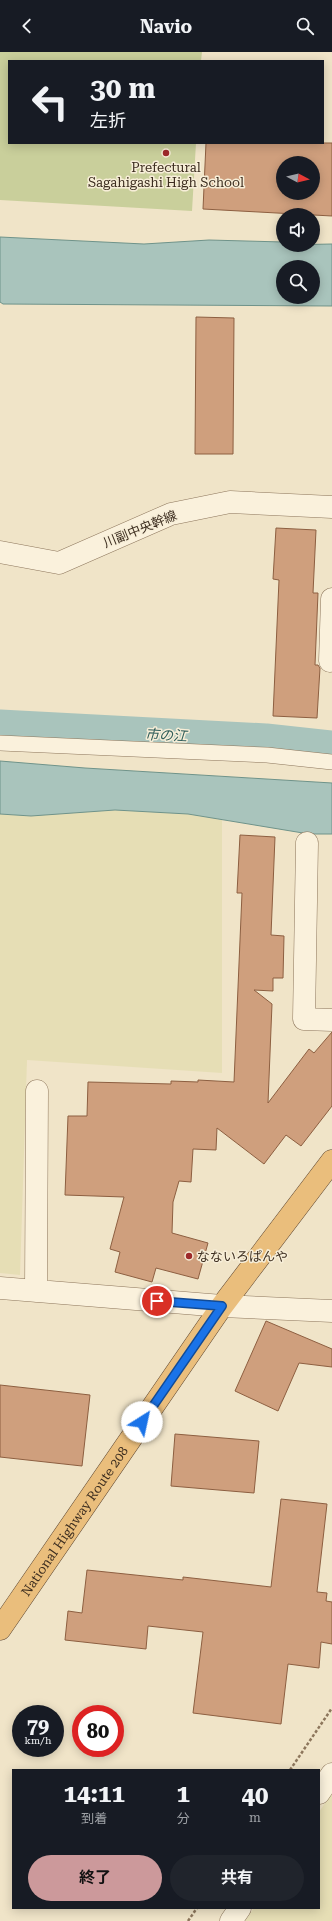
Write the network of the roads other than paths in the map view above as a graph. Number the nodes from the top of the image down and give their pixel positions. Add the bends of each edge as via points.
1 (332, 506) edge
2 (0, 552) edge
3 (332, 599) edge
4 (330, 661) dead end
5 (0, 743) edge
6 (332, 762) edge
7 (307, 843) dead end
8 (332, 1020) edge
9 (37, 1091) dead end
10 (332, 1161) edge
11 (0, 1288) edge
12 (36, 1291) junction
13 (222, 1306) junction
14 (332, 1311) edge
15 (0, 1629) edge
16 (332, 1774) edge
17 (320, 1792) edge
18 (239, 1909) edge
19 (232, 1921) edge

1 - 2 street, 川副中央幹線 via 230,502 171,514 59,562
3 - 4 street
5 - 6 lane via 267,755
7 - 8 street via 304,1020
9 - 12 street
10 - 13 highway, National Highway Route 208
11 - 12 street
12 - 13 street
13 - 14 street
13 - 15 highway, National Highway Route 208
16 - 17 street
18 - 19 street

